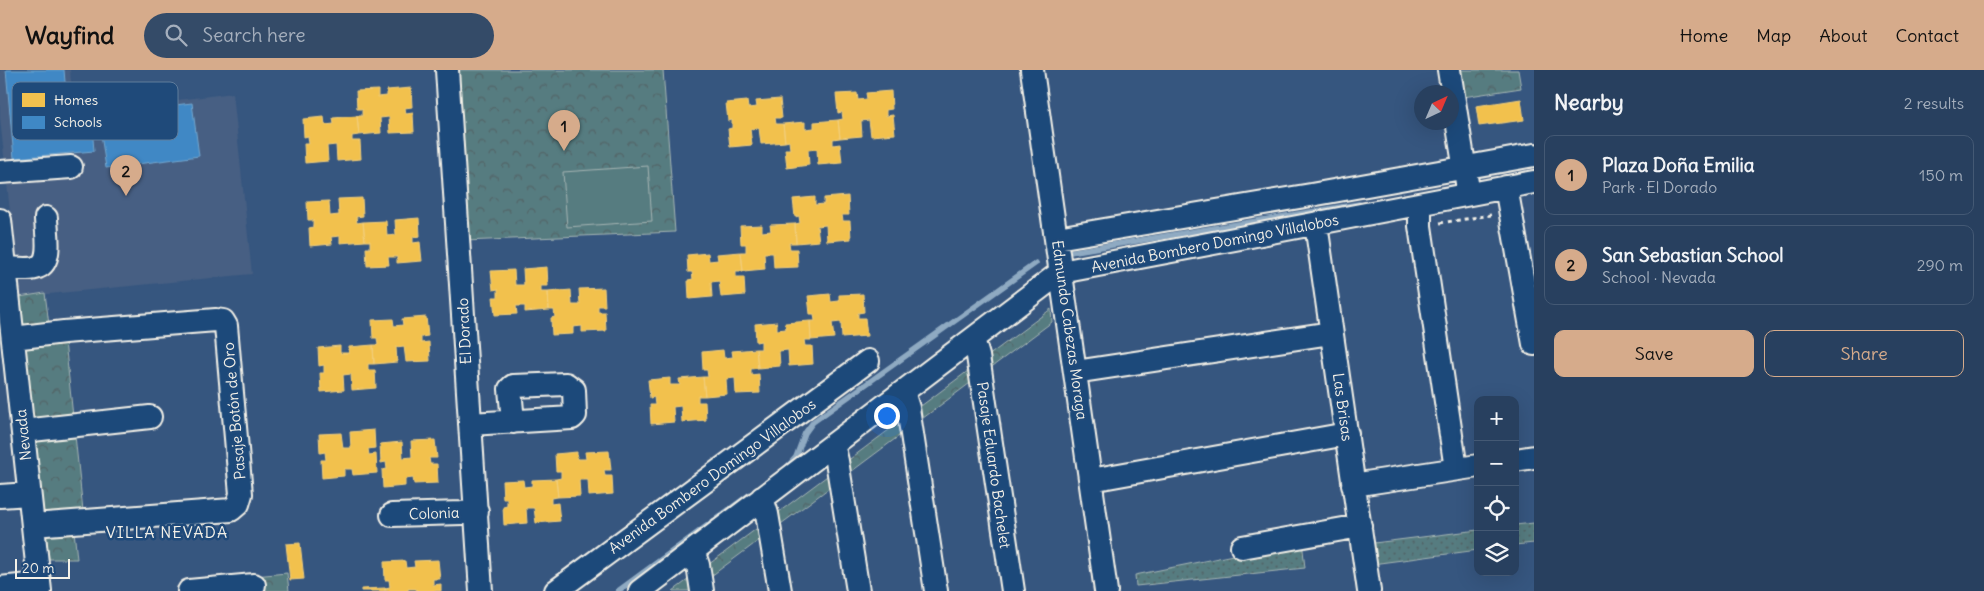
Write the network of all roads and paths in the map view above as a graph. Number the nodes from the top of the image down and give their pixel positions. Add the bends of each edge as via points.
1 (447, 70) edge
2 (1032, 70) edge
3 (1449, 70) edge
4 (1534, 155) edge
5 (71, 167) dead end
6 (1465, 167) junction
7 (0, 172) edge
8 (1534, 182) edge
9 (1506, 187) junction
10 (1469, 195) junction
11 (1420, 204) junction
12 (46, 218) dead end
13 (0, 220) edge
14 (1316, 224) junction
15 (1057, 238) junction
16 (1061, 272) junction
17 (4, 282) edge
18 (1332, 333) junction
19 (13, 338) junction
20 (973, 339) junction
21 (1534, 344) edge
22 (868, 361) dead end
23 (1075, 372) junction
24 (903, 392) junction
25 (9, 397) edge
26 (150, 417) dead end
27 (513, 422) dead end
28 (470, 424) junction
29 (23, 431) junction
30 (1347, 434) junction
31 (833, 445) junction
32 (1534, 457) edge
33 (1519, 459) edge
34 (1467, 467) edge
35 (1091, 480) junction
36 (1353, 485) junction
37 (29, 494) junction
38 (0, 496) edge
39 (762, 498) junction
40 (476, 511) junction
41 (392, 515) dead end
42 (33, 525) junction
43 (1360, 526) junction
44 (1242, 547) dead end
45 (693, 551) junction
46 (254, 585) dead end
47 (0, 588) edge
48 (40, 588) edge
49 (190, 591) edge
50 (481, 591) edge
51 (556, 591) edge
52 (640, 591) edge
53 (702, 591) edge
54 (780, 591) edge
55 (858, 591) edge
56 (936, 591) edge
57 (1013, 591) edge
58 (1106, 591) edge
59 (1369, 591) edge

1 - 28 street, El Dorado
2 - 15 street, Edmundo Cabezas Moraga
3 - 6 street
4 - 6 street, Avenida Bombero Domingo Villalobos
5 - 7 street
6 - 10 street
6 - 15 street, Avenida Bombero Domingo Villalobos
8 - 9 street, Avenida Bombero Domingo Villalobos
9 - 10 street, Avenida Bombero Domingo Villalobos
9 - 21 street
10 - 11 street, Avenida Bombero Domingo Villalobos
11 - 14 street, Avenida Bombero Domingo Villalobos
11 - 34 street via 1420,226
12 - 17 street via 47,257 44,263
13 - 17 street, Nevada
14 - 16 street, Avenida Bombero Domingo Villalobos
14 - 18 street, Las Brisas
15 - 16 street, Edmundo Cabezas Moraga
16 - 20 street, Avenida Bombero Domingo Villalobos
16 - 23 street, Edmundo Cabezas Moraga
17 - 19 street, Nevada
18 - 23 street
18 - 30 street, Las Brisas
19 - 25 street, Nevada
19 - 42 street, Pasaje Botón de Oro via 216,320 223,321 226,326 241,494 238,504 231,510
20 - 24 street, Avenida Bombero Domingo Villalobos
20 - 57 street, Pasaje Eduardo Bachelet
22 - 51 street, Avenida Bombero Domingo Villalobos
23 - 35 street, Edmundo Cabezas Moraga
24 - 31 street, Avenida Bombero Domingo Villalobos
24 - 56 street
25 - 29 street, Nevada
26 - 29 street
27 - 28 street
28 - 40 street, El Dorado
29 - 37 street, Nevada
30 - 35 street
30 - 36 street, Las Brisas
31 - 39 street, Avenida Bombero Domingo Villalobos
31 - 55 street
32 - 33 street
34 - 36 street
35 - 58 street, Edmundo Cabezas Moraga
36 - 43 street, Las Brisas
37 - 38 street
37 - 42 street, Nevada
39 - 45 street, Avenida Bombero Domingo Villalobos
39 - 54 street via 768,514
40 - 41 street, Colonia
40 - 50 street, El Dorado
42 - 48 street, Nevada
43 - 44 street
43 - 59 street, Las Brisas
45 - 52 street, Avenida Bombero Domingo Villalobos
45 - 53 street
46 - 49 street
47 - 48 street

